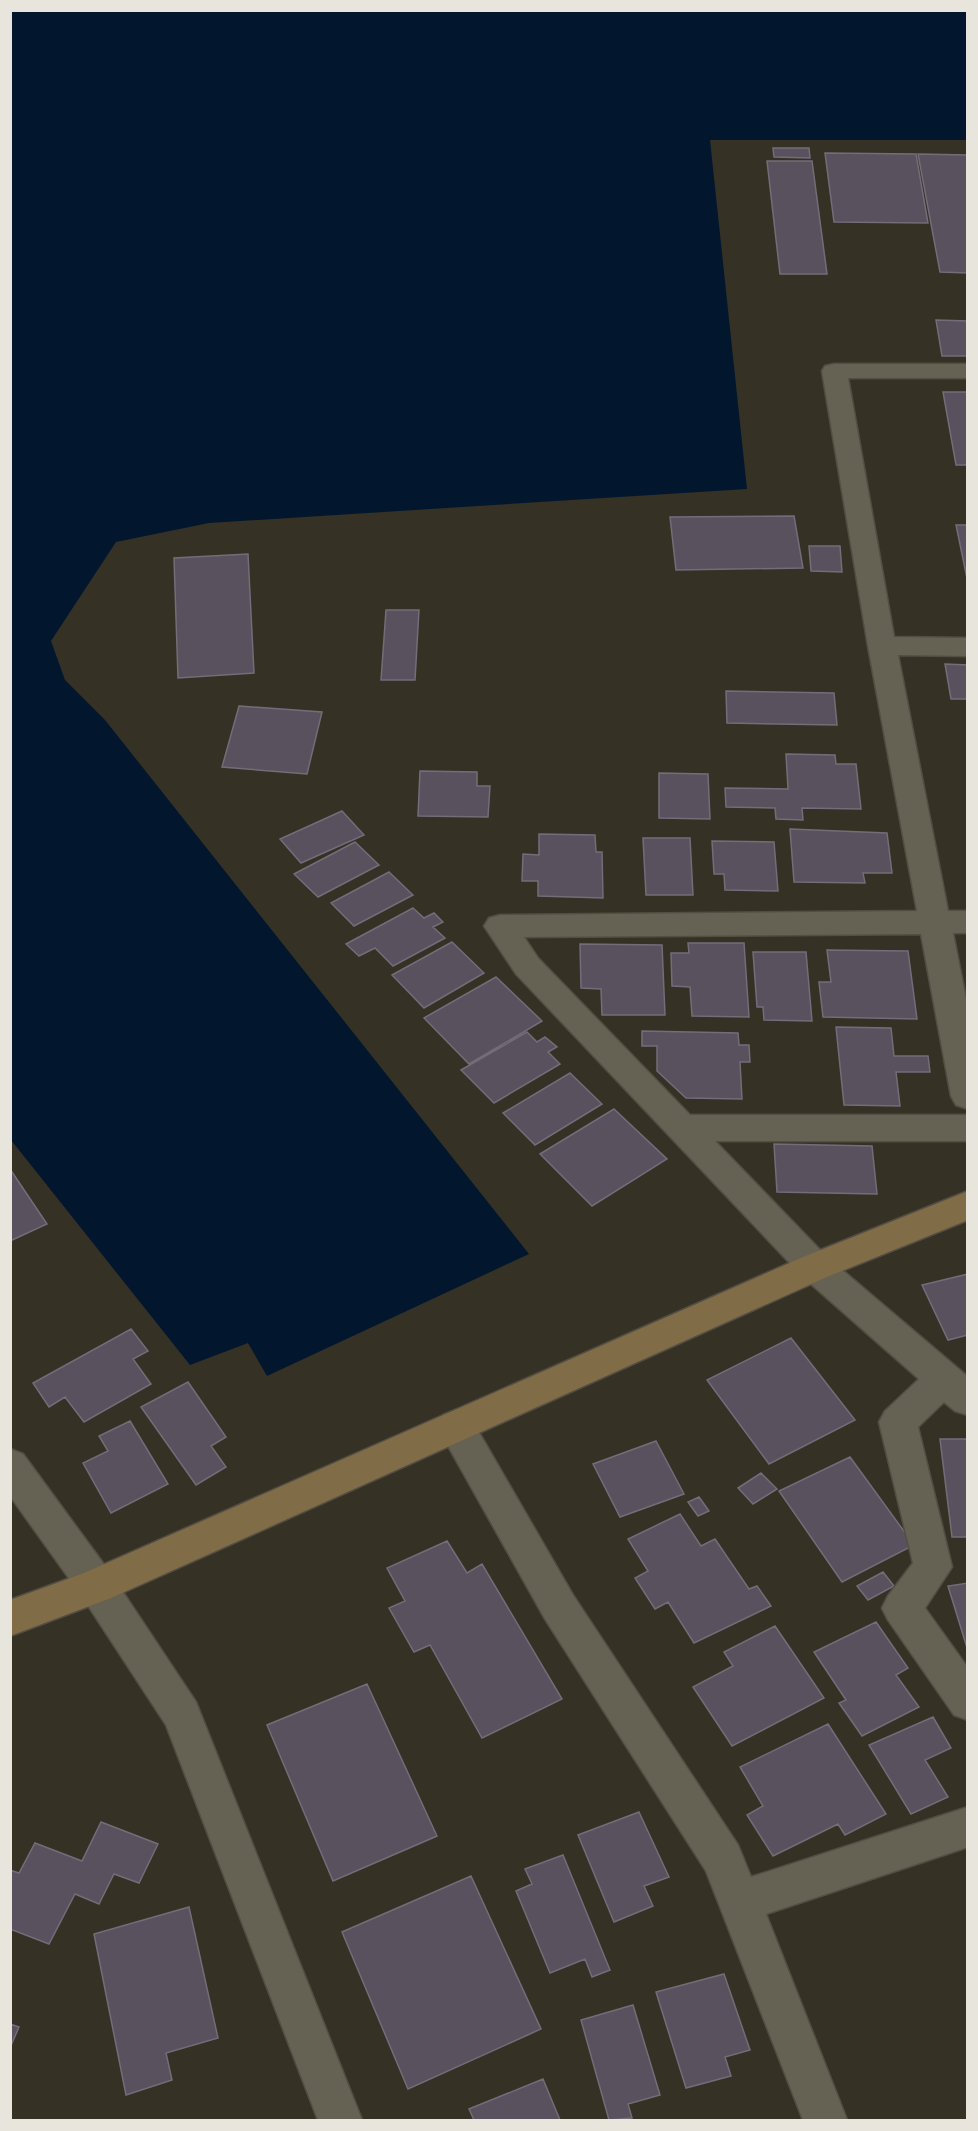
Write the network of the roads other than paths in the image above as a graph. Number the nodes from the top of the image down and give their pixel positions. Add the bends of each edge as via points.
1 (968, 371) edge
2 (882, 646) junction
3 (968, 647) edge
4 (933, 922) junction
5 (968, 922) edge
6 (968, 1096) edge
7 (682, 1128) junction
8 (968, 1128) edge
9 (968, 1205) edge
10 (815, 1267) junction
11 (955, 1390) edge
12 (456, 1426) junction
13 (10, 1465) edge
14 (97, 1586) junction
15 (10, 1618) edge
16 (968, 1702) edge
17 (968, 1827) edge
18 (739, 1902) junction
19 (340, 2121) edge
20 (825, 2121) edge

1 - 2 street via 834,371
2 - 3 street
2 - 4 street
4 - 5 street
4 - 6 street
4 - 7 street via 500,926 527,966
7 - 8 street
7 - 10 street
9 - 10 street
10 - 11 street
10 - 12 street
11 - 16 street via 898,1422 933,1567 902,1608
12 - 14 street
12 - 18 street via 559,1607 723,1859
13 - 14 street
14 - 15 street
14 - 19 street via 182,1715
17 - 18 street
18 - 20 street

